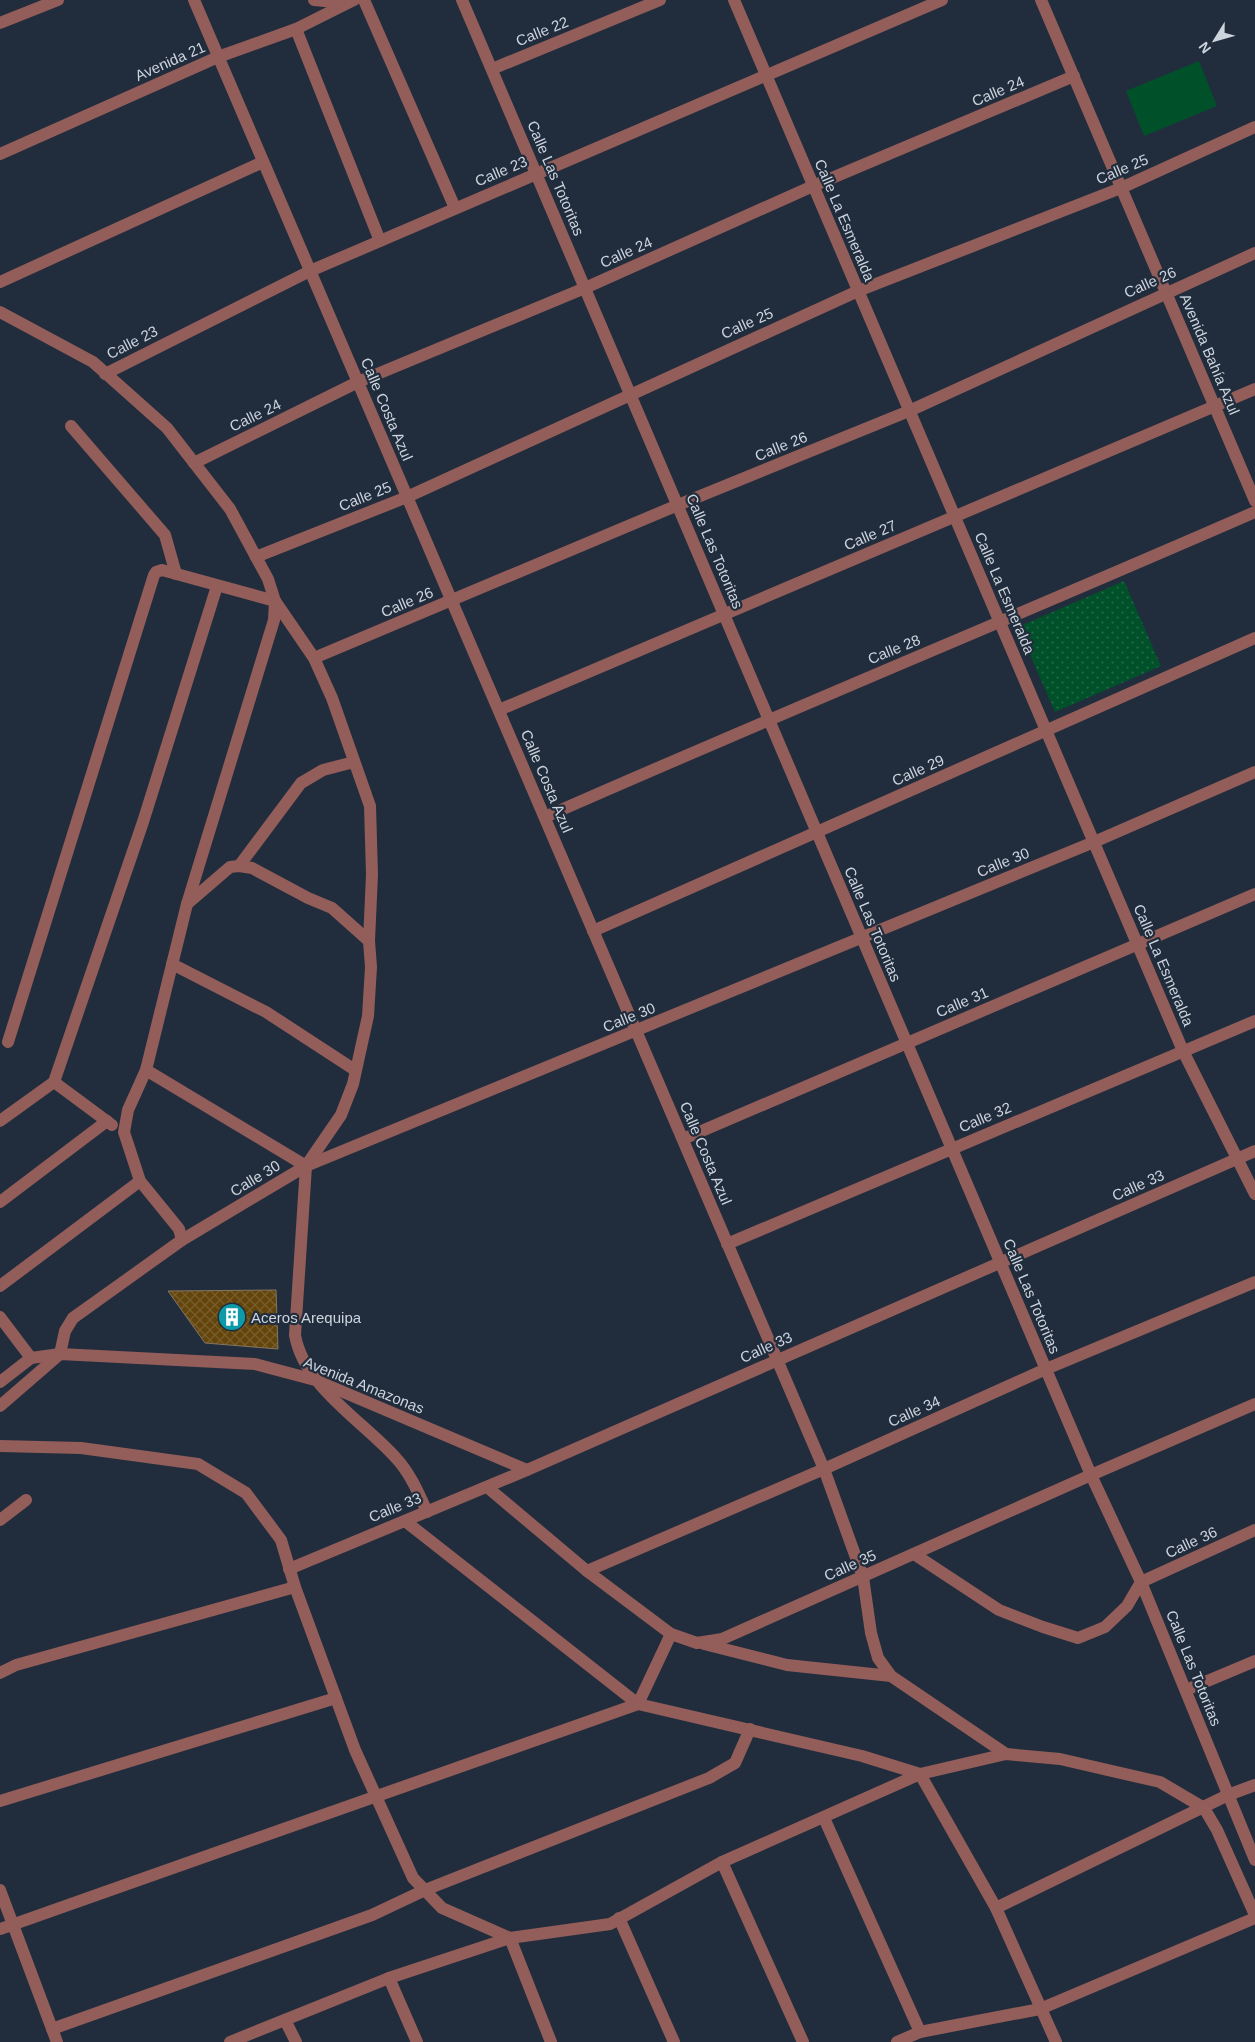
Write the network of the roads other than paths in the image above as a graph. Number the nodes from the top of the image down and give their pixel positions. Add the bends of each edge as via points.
1 (58, 0) edge
2 (194, 0) edge
3 (314, 0) edge
4 (364, 0) edge
5 (462, 0) edge
6 (660, 0) edge
7 (734, 0) edge
8 (942, 0) edge
9 (1041, 0) edge
10 (351, 2) edge
11 (0, 23) edge
12 (296, 29) junction
13 (218, 57) junction
14 (492, 69) junction
15 (766, 76) junction
16 (1074, 76) junction
17 (1255, 127) edge
18 (0, 154) edge
19 (263, 162) junction
20 (536, 174) junction
21 (813, 186) junction
22 (1122, 188) junction
23 (455, 208) junction
24 (380, 241) junction
25 (1255, 253) edge
26 (310, 271) junction
27 (0, 282) edge
28 (585, 288) junction
29 (858, 291) junction
30 (1166, 292) junction
31 (0, 312) edge
32 (105, 374) junction
33 (358, 382) junction
34 (1255, 389) edge
35 (630, 393) junction
36 (1215, 406) junction
37 (909, 411) junction
38 (71, 426) dead end
39 (194, 462) junction
40 (407, 497) junction
41 (1255, 501) edge
42 (678, 505) junction
43 (1255, 512) edge
44 (954, 516) junction
45 (256, 556) junction
46 (176, 574) junction
47 (217, 586) junction
48 (274, 601) junction
49 (452, 601) junction
50 (724, 614) junction
51 (1000, 623) junction
52 (1255, 638) edge
53 (314, 658) junction
54 (499, 710) junction
55 (768, 719) junction
56 (1046, 731) junction
57 (354, 762) junction
58 (1255, 772) edge
59 (545, 817) junction
60 (817, 832) junction
61 (1094, 842) junction
62 (239, 866) junction
63 (1255, 894) edge
64 (187, 904) junction
65 (593, 931) junction
66 (862, 937) junction
67 (369, 941) junction
68 (1137, 945) junction
69 (172, 964) junction
70 (1255, 1021) edge
71 (637, 1031) junction
72 (8, 1042) dead end
73 (907, 1043) junction
74 (1183, 1051) junction
75 (146, 1070) junction
76 (355, 1070) junction
77 (54, 1082) junction
78 (0, 1121) edge
79 (107, 1121) junction
80 (124, 1132) junction
81 (683, 1139) junction
82 (952, 1149) junction
83 (1255, 1151) edge
84 (1238, 1158) junction
85 (306, 1166) junction
86 (140, 1181) junction
87 (1255, 1194) edge
88 (0, 1202) edge
89 (182, 1240) junction
90 (728, 1244) junction
91 (1001, 1263) junction
92 (1255, 1282) edge
93 (0, 1286) edge
94 (0, 1317) edge
95 (60, 1354) junction
96 (31, 1358) junction
97 (777, 1360) junction
98 (1046, 1370) junction
99 (315, 1380) junction
100 (0, 1382) edge
101 (1255, 1404) edge
102 (0, 1406) edge
103 (0, 1446) edge
104 (824, 1469) junction
105 (528, 1470) junction
106 (1091, 1474) junction
107 (487, 1487) junction
108 (26, 1500) dead end
109 (427, 1512) junction
110 (0, 1520) edge
111 (405, 1521) junction
112 (1255, 1530) edge
113 (914, 1554) junction
114 (289, 1569) junction
115 (587, 1571) junction
116 (862, 1577) junction
117 (1141, 1582) junction
118 (295, 1588) junction
119 (671, 1634) junction
120 (697, 1643) junction
121 (1255, 1661) edge
122 (0, 1673) edge
123 (891, 1676) junction
124 (1186, 1690) junction
125 (336, 1698) junction
126 (638, 1704) junction
127 (750, 1729) junction
128 (1006, 1754) junction
129 (920, 1774) junction
130 (1255, 1785) edge
131 (1228, 1795) junction
132 (376, 1796) junction
133 (0, 1801) edge
134 (1204, 1808) junction
135 (824, 1818) junction
136 (1255, 1860) edge
137 (722, 1862) junction
138 (0, 1890) edge
139 (425, 1890) junction
140 (996, 1908) junction
141 (1255, 1916) edge
142 (618, 1918) junction
143 (13, 1924) junction
144 (0, 1929) edge
145 (510, 1938) junction
146 (388, 1978) junction
147 (1040, 2009) junction
148 (285, 2020) junction
149 (52, 2028) junction
150 (920, 2032) junction
151 (57, 2042) edge
152 (230, 2042) edge
153 (296, 2042) edge
154 (417, 2042) edge
155 (551, 2042) edge
156 (674, 2042) edge
157 (803, 2042) edge
158 (897, 2042) edge
159 (1056, 2042) edge

1 - 11 street
2 - 13 street, Calle Costa Azul
3 - 10 street
4 - 23 street
5 - 14 street, Calle Las Totoritas
6 - 14 street, Calle 22
7 - 15 street, Calle La Esmeralda
8 - 15 street, Calle 23
9 - 16 street, Avenida Bahía Azul
10 - 12 street, Avenida 21
12 - 13 street, Avenida 21
12 - 24 street
13 - 18 street, Avenida 21
13 - 19 street, Calle Costa Azul
14 - 20 street, Calle Las Totoritas
15 - 20 street, Calle 23
15 - 21 street, Calle La Esmeralda
16 - 21 street, Calle 24
16 - 22 street, Avenida Bahía Azul
17 - 22 street, Calle 25
19 - 26 street, Calle Costa Azul
19 - 27 street
20 - 23 street, Calle 23
20 - 28 street, Calle Las Totoritas
21 - 28 street, Calle 24
21 - 29 street, Calle La Esmeralda
22 - 29 street, Calle 25
22 - 30 street, Avenida Bahía Azul
23 - 24 street, Calle 23
24 - 26 street, Calle 23
25 - 30 street, Calle 26
26 - 32 street, Calle 23
26 - 33 street, Calle Costa Azul
28 - 33 street, Calle 24
28 - 35 street, Calle Las Totoritas
29 - 35 street, Calle 25
29 - 37 street, Calle La Esmeralda
30 - 36 street, Avenida Bahía Azul
30 - 37 street, Calle 26
31 - 32 street via 93,362
32 - 39 street via 167,428
33 - 39 street, Calle 24
33 - 40 street, Calle Costa Azul
34 - 36 street, Calle 27
35 - 40 street, Calle 25
35 - 42 street, Calle Las Totoritas
36 - 41 street, Avenida Bahía Azul
36 - 44 street, Calle 27
37 - 42 street, Calle 26
37 - 44 street, Calle La Esmeralda
38 - 46 street via 165,535
39 - 45 street via 230,509
40 - 45 street, Calle 25
40 - 49 street, Calle Costa Azul
42 - 49 street, Calle 26
42 - 50 street, Calle Las Totoritas
43 - 51 street, Calle 28
44 - 50 street, Calle 27
44 - 51 street, Calle La Esmeralda
45 - 48 street via 268,578
46 - 47 street
46 - 72 street via 162,570 154,575
47 - 48 street
47 - 77 street via 143,822
48 - 53 street
48 - 64 street via 274,620
49 - 53 street, Calle 26
49 - 54 street, Calle Costa Azul
50 - 54 street, Calle 27
50 - 55 street, Calle Las Totoritas
51 - 55 street, Calle 28
51 - 56 street, Calle La Esmeralda
52 - 56 street, Calle 29
53 - 57 street
54 - 59 street, Calle Costa Azul
55 - 59 street, Calle 28
55 - 60 street, Calle Las Totoritas
56 - 60 street, Calle 29
56 - 61 street, Calle La Esmeralda
57 - 62 street via 323,770 301,782
57 - 67 street via 370,806 372,875
58 - 61 street, Calle 30
59 - 65 street, Calle Costa Azul
60 - 65 street, Calle 29
60 - 66 street, Calle Las Totoritas
61 - 66 street, Calle 30
61 - 68 street, Calle La Esmeralda
62 - 64 street via 223,872
62 - 67 street via 262,872 332,908
63 - 68 street, Calle 31
64 - 69 street
65 - 71 street, Calle Costa Azul
66 - 71 street, Calle 30
66 - 73 street, Calle Las Totoritas
67 - 76 street via 368,1016
68 - 73 street, Calle 31
68 - 74 street, Calle La Esmeralda
69 - 75 street
69 - 76 street via 266,1012
70 - 74 street, Calle 32
71 - 81 street, Calle Costa Azul
71 - 85 street, Calle 30
73 - 81 street, Calle 31
73 - 82 street, Calle Las Totoritas
74 - 82 street, Calle 32
74 - 84 street, Calle La Esmeralda
75 - 80 street via 128,1110
75 - 85 street
76 - 85 street via 341,1115
77 - 78 street
77 - 79 street
79 - 80 street
79 - 88 street
80 - 86 street
81 - 90 street, Calle Costa Azul
82 - 90 street, Calle 32
82 - 91 street, Calle Las Totoritas
83 - 84 street, Calle 33
84 - 87 street, Calle La Esmeralda
84 - 91 street, Calle 33
85 - 89 street, Calle 30
85 - 99 street via 295,1335 297,1347
86 - 89 street via 179,1229
86 - 93 street
89 - 95 street, Calle 30 via 73,1318 65,1331
90 - 97 street, Calle Costa Azul
91 - 97 street, Calle 33
91 - 98 street, Calle Las Totoritas
92 - 98 street, Calle 34
94 - 96 street
95 - 96 street, Avenida Amazonas
95 - 99 street, Avenida Amazonas via 255,1364
95 - 102 street
96 - 100 street, Avenida Amazonas
97 - 104 street, Calle Costa Azul
97 - 105 street, Calle 33
98 - 104 street, Calle 34
98 - 106 street, Calle Las Totoritas
99 - 105 street, Avenida Amazonas
99 - 109 street via 397,1459 418,1491
101 - 106 street, Calle 35
103 - 114 street via 81,1448 198,1464 246,1493 281,1540
104 - 115 street, Calle 34
104 - 116 street, Calle Costa Azul
105 - 107 street, Calle 33
106 - 113 street, Calle 35
106 - 117 street, Calle Las Totoritas
107 - 109 street, Calle 33
107 - 115 street, Calle 35
108 - 110 street
109 - 111 street, Calle 33
111 - 114 street, Calle 33
111 - 126 street
112 - 117 street, Calle 36
113 - 116 street, Calle 35
113 - 117 street via 999,1610 1078,1638 1105,1627 1127,1606
114 - 118 street
115 - 119 street, Calle 35
116 - 120 street, Calle 35 via 722,1639
116 - 123 street, Calle Costa Azul via 873,1642 878,1658
117 - 124 street, Calle Las Totoritas
118 - 122 street via 16,1665
118 - 125 street
119 - 120 street, Calle 35
119 - 126 street
120 - 123 street via 787,1665
121 - 124 street
123 - 128 street
124 - 131 street, Calle Las Totoritas
125 - 132 street
125 - 133 street
126 - 127 street
126 - 132 street
127 - 129 street via 862,1756
127 - 139 street via 735,1763 709,1778
128 - 129 street
128 - 134 street via 1060,1759 1160,1782
129 - 135 street
129 - 140 street
130 - 131 street
131 - 134 street
131 - 136 street, Calle Las Totoritas
132 - 139 street via 413,1878
132 - 143 street
134 - 140 street
134 - 141 street
135 - 137 street
135 - 150 street
137 - 142 street
137 - 157 street
138 - 143 street
139 - 145 street via 442,1908
139 - 149 street via 372,1915
140 - 147 street
141 - 147 street
142 - 145 street via 610,1924
142 - 156 street
143 - 144 street
143 - 149 street
145 - 146 street
145 - 155 street
146 - 148 street
146 - 154 street
147 - 150 street
147 - 159 street
148 - 152 street
148 - 153 street
149 - 151 street
150 - 158 street

